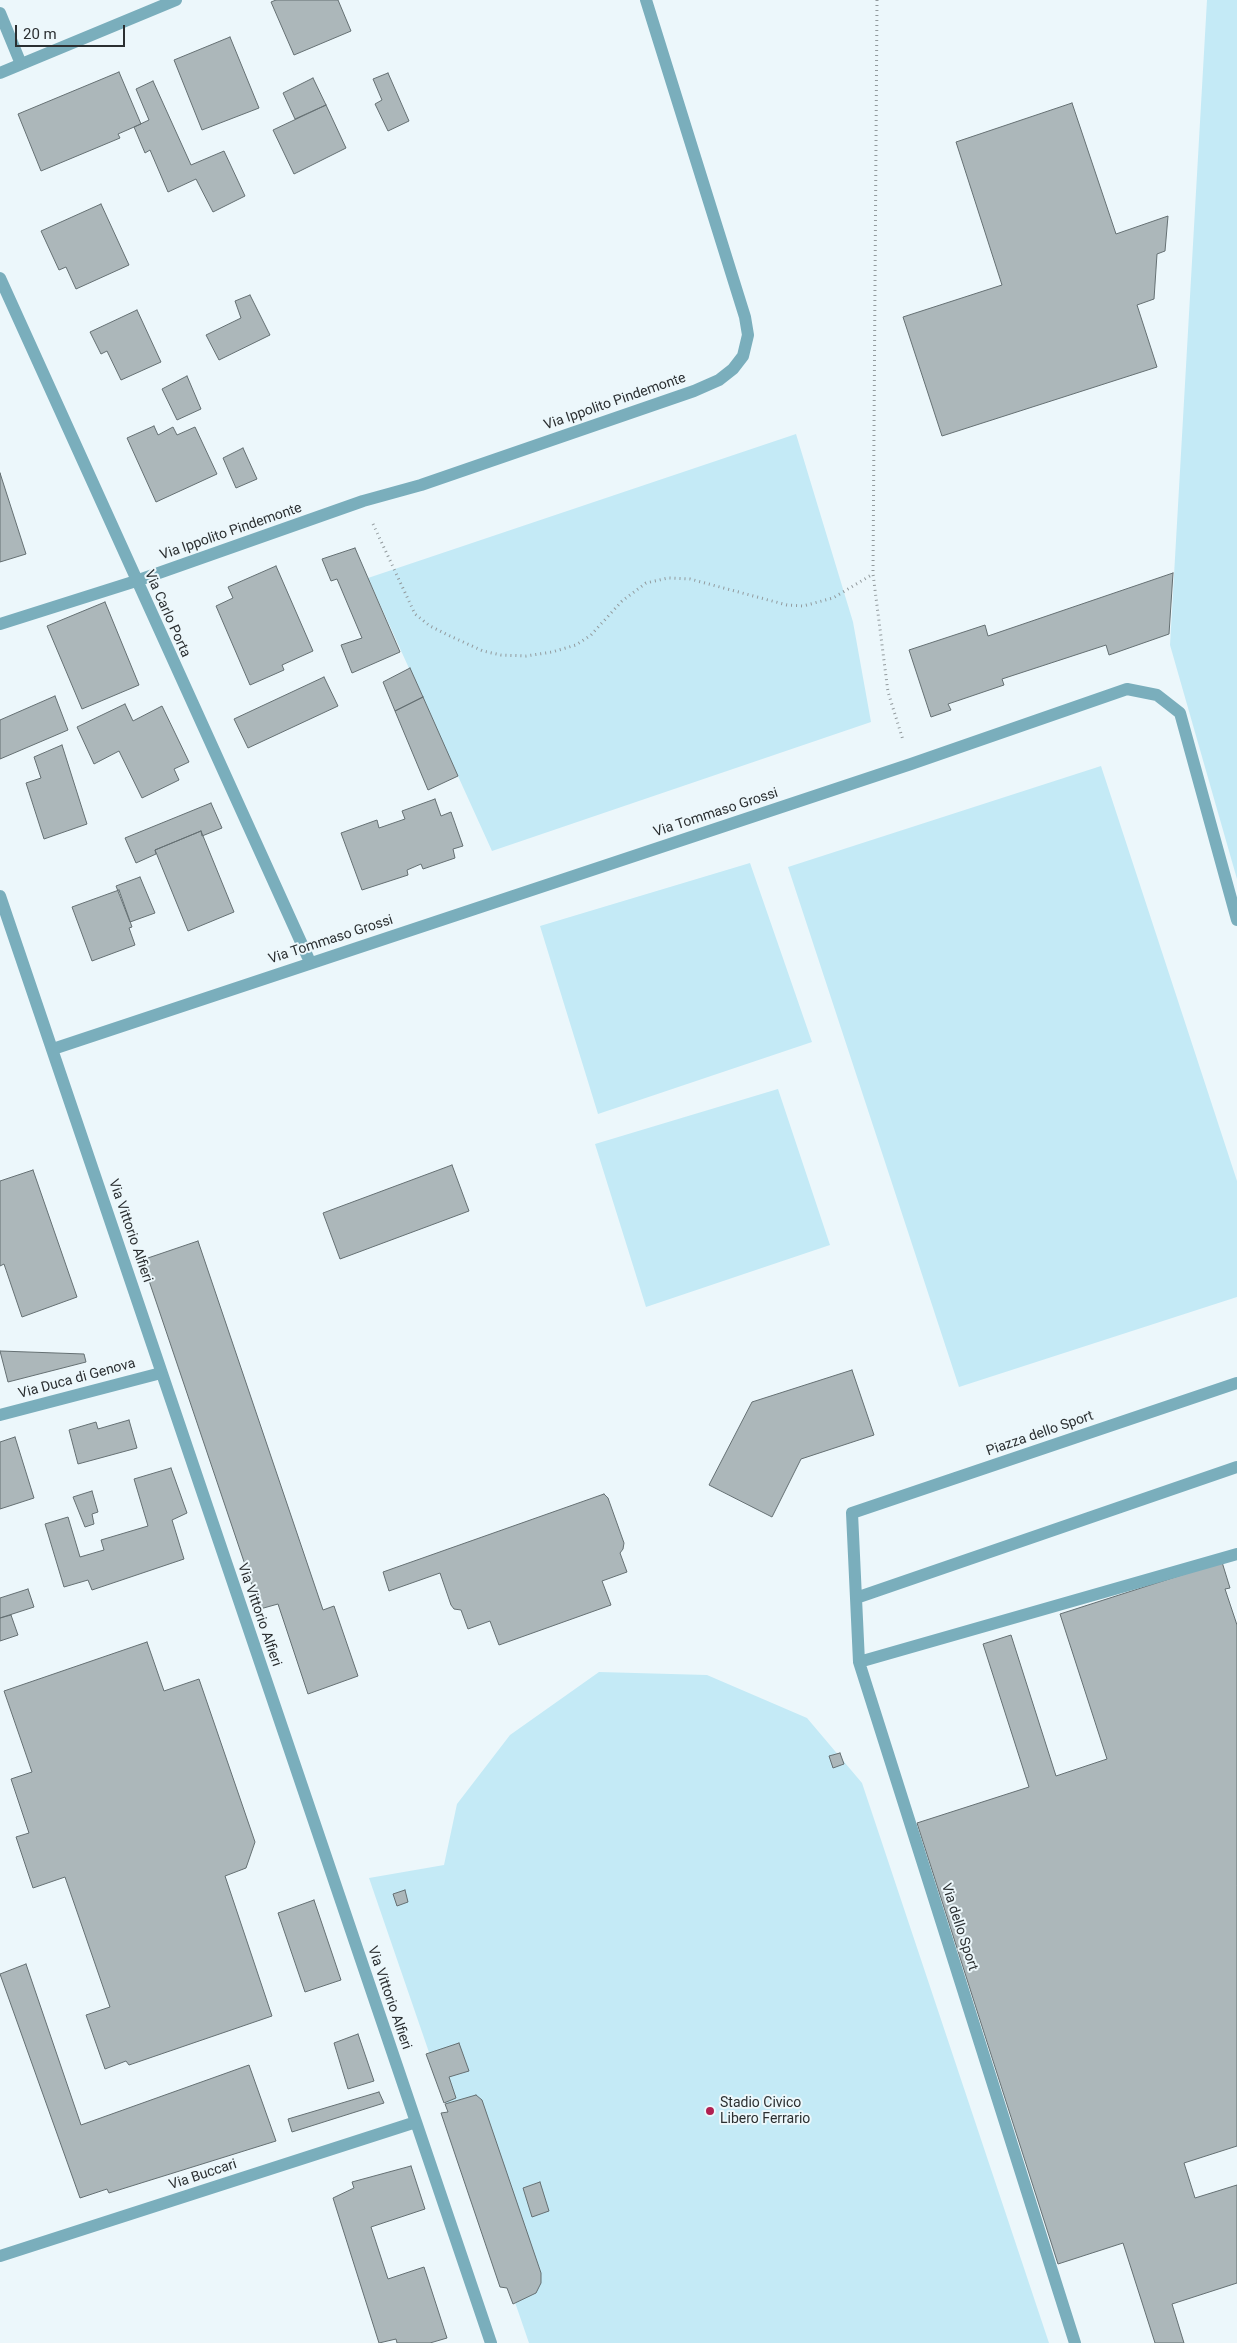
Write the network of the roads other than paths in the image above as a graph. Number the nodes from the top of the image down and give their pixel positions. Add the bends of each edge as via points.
1 (176, 0) edge
2 (646, 0) edge
3 (0, 14) edge
4 (21, 64) junction
5 (0, 73) edge
6 (0, 278) edge
7 (136, 581) junction
8 (0, 624) edge
9 (0, 896) edge
10 (1237, 920) edge
11 (310, 962) junction
12 (53, 1049) junction
13 (162, 1373) junction
14 (1237, 1383) edge
15 (0, 1415) edge
16 (1237, 1467) edge
17 (852, 1513) joint
18 (1237, 1554) edge
19 (856, 1598) junction
20 (860, 1662) junction
21 (416, 2122) junction
22 (0, 2256) edge
23 (491, 2343) edge
24 (1075, 2343) edge

1 - 4 street
2 - 7 street, Via Ippolito Pindemonte via 745,317 748,335 743,356 733,369 719,380 694,391
3 - 4 street
4 - 5 street
6 - 7 street, Via Carlo Porta
7 - 8 street, Via Ippolito Pindemonte
7 - 11 street, Via Carlo Porta
9 - 12 street, Via Vittorio Alfieri
10 - 11 street, Via Tommaso Grossi via 1180,713 1157,695 1127,689 911,764
11 - 12 street, Via Tommaso Grossi
12 - 13 street, Via Vittorio Alfieri
13 - 15 street, Via Duca di Genova
13 - 21 street, Via Vittorio Alfieri
14 - 17 street, Piazza dello Sport
16 - 19 street
17 - 19 street, Via dello Sport
18 - 20 street
19 - 20 street, Via dello Sport
20 - 24 street, Via dello Sport
21 - 22 street, Via Buccari
21 - 23 street, Via Vittorio Alfieri

